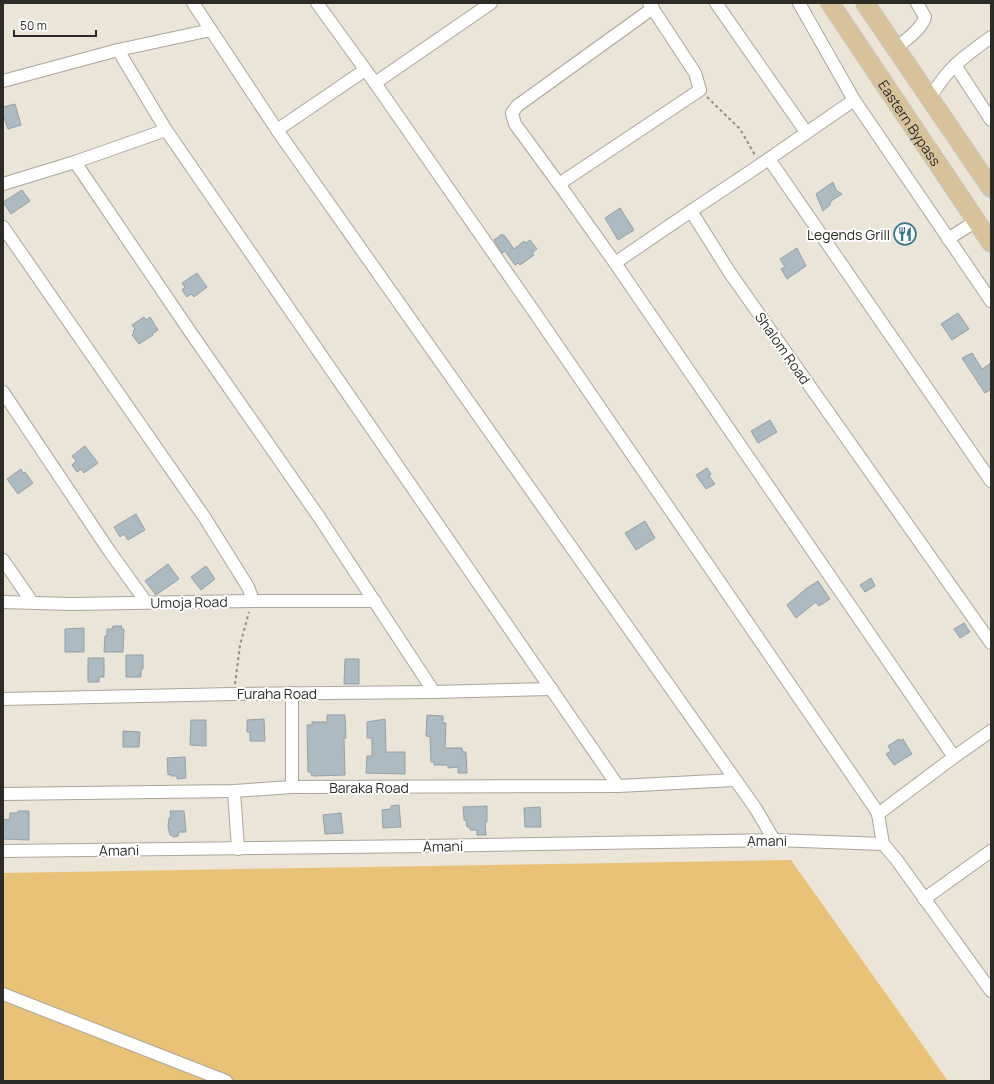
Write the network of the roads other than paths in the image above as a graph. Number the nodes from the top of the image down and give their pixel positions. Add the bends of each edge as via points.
1 (193, 3) edge
2 (318, 3) edge
3 (491, 3) edge
4 (716, 3) edge
5 (799, 3) edge
6 (830, 3) edge
7 (865, 3) edge
8 (918, 3) edge
9 (651, 5) edge
10 (211, 30) junction
11 (991, 37) edge
12 (897, 48) junction
13 (118, 50) junction
14 (955, 65) junction
15 (365, 70) junction
16 (3, 81) edge
17 (375, 83) junction
18 (930, 98) junction
19 (854, 100) junction
20 (991, 120) edge
21 (166, 130) junction
22 (277, 130) junction
23 (806, 132) junction
24 (75, 162) junction
25 (765, 162) junction
26 (3, 184) edge
27 (559, 184) junction
28 (990, 185) edge
29 (691, 211) junction
30 (976, 221) junction
31 (3, 227) edge
32 (948, 239) junction
33 (991, 243) edge
34 (614, 263) junction
35 (991, 301) edge
36 (3, 392) edge
37 (991, 481) edge
38 (3, 560) edge
39 (252, 601) junction
40 (374, 601) junction
41 (3, 602) edge
42 (32, 602) junction
43 (146, 602) junction
44 (991, 643) edge
45 (552, 689) junction
46 (434, 692) junction
47 (292, 693) junction
48 (3, 699) edge
49 (991, 731) edge
50 (954, 757) junction
51 (734, 780) junction
52 (618, 786) junction
53 (292, 787) junction
54 (234, 791) junction
55 (3, 794) edge
56 (878, 814) junction
57 (774, 840) junction
58 (883, 844) junction
59 (238, 849) junction
60 (3, 851) edge
61 (991, 851) edge
62 (924, 899) junction
63 (991, 991) edge
64 (3, 994) edge
65 (226, 1081) edge

1 - 10 street
2 - 15 street
3 - 17 street
4 - 23 street
5 - 19 street
6 - 30 main road, Eastern Bypass
7 - 12 main road, Eastern Bypass
8 - 12 street via 925,17 924,22
9 - 27 street via 514,110 515,124
9 - 27 street via 695,73 700,90
10 - 13 street
10 - 22 street
11 - 14 street
12 - 18 main road, Eastern Bypass
13 - 16 street
13 - 21 street
14 - 18 street
14 - 20 street
15 - 17 street
15 - 22 street
17 - 56 street
18 - 28 main road, Eastern Bypass
19 - 23 street
19 - 32 street
21 - 24 street
21 - 45 street
22 - 51 street
23 - 25 street
24 - 26 street
24 - 40 street
25 - 29 street
25 - 37 street
27 - 34 street
29 - 34 street
29 - 44 street, Shalom Road via 730,273
30 - 32 street
30 - 33 main road, Eastern Bypass
31 - 39 street via 205,518 248,587
32 - 35 street
34 - 50 street
36 - 43 street
38 - 42 street
39 - 40 street, Umoja Road
39 - 43 street, Umoja Road
40 - 46 street
41 - 42 street, Umoja Road
42 - 43 street, Umoja Road
45 - 46 street, Furaha Road
45 - 52 street
46 - 47 street, Furaha Road
47 - 48 street, Furaha Road
47 - 53 street
49 - 50 street
50 - 56 street
51 - 52 street, Baraka Road
51 - 57 street via 756,809
52 - 53 street, Baraka Road
53 - 54 street, Baraka Road
54 - 55 street, Baraka Road
54 - 59 street
56 - 58 street
57 - 58 street, Amani
57 - 59 street, Amani
58 - 62 street
59 - 60 street, Amani
61 - 62 street
62 - 63 street
64 - 65 street

